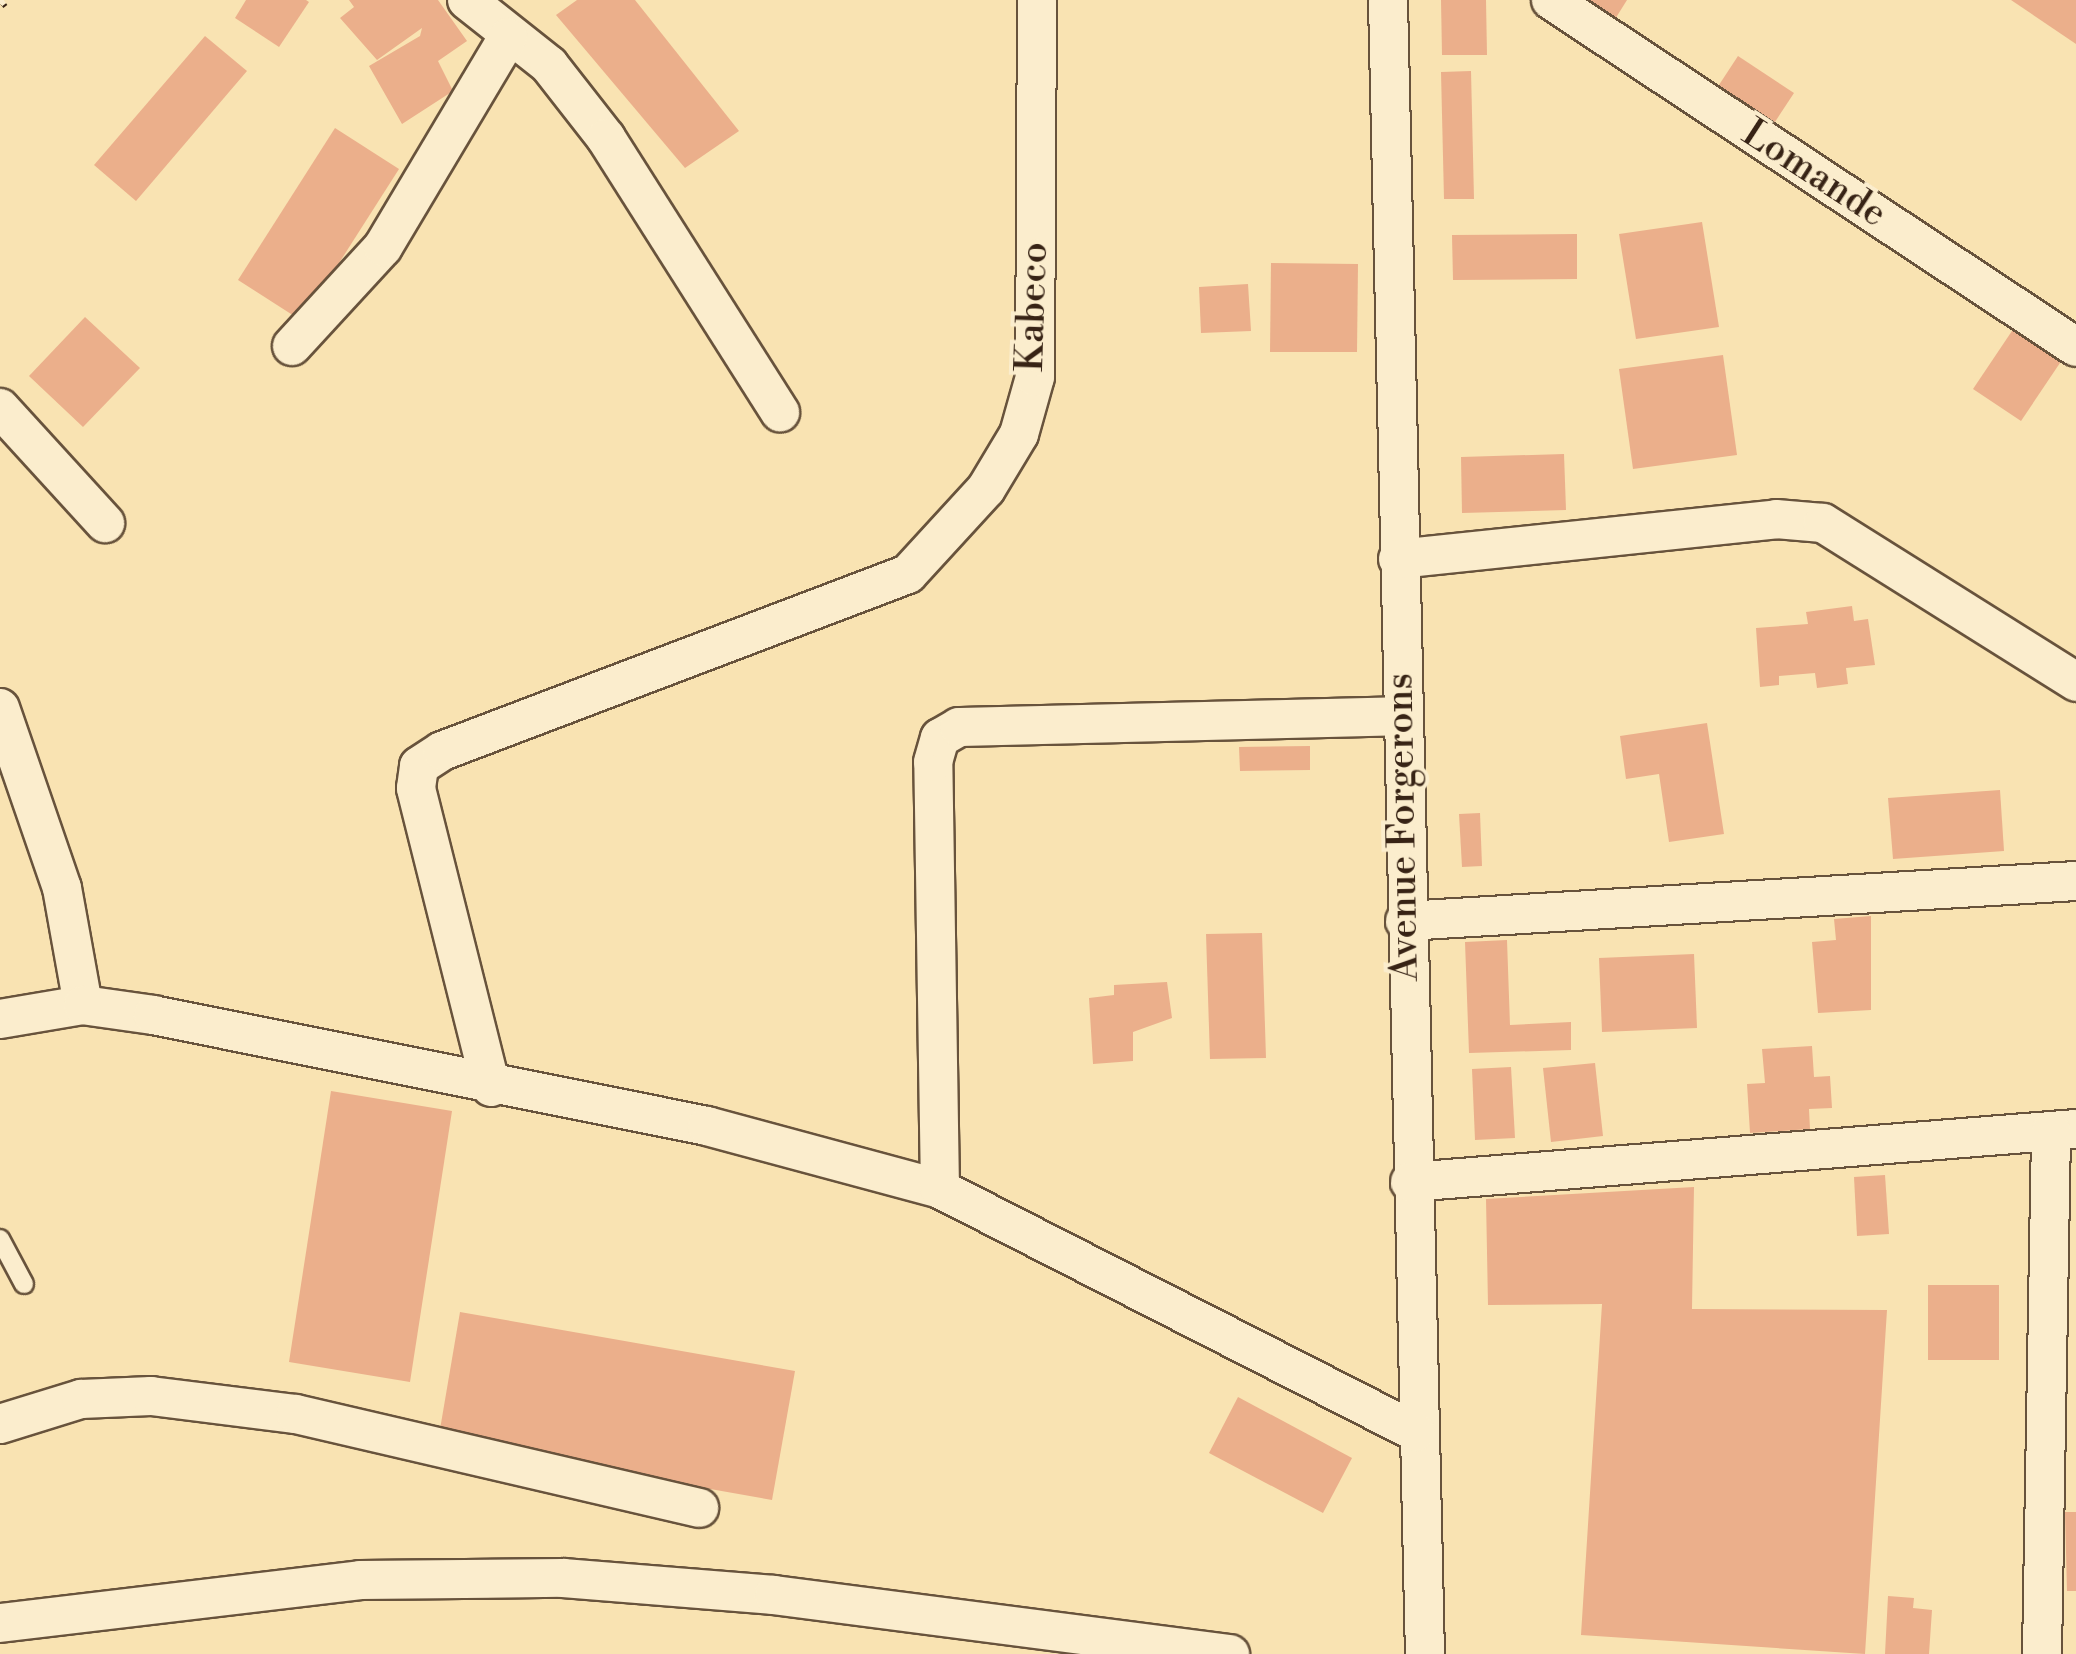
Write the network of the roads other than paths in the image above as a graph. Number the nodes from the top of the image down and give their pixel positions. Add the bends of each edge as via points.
1 (466, 0) edge
2 (1036, 0) edge
3 (1388, 0) edge
4 (1551, 0) edge
5 (508, 37) junction
6 (292, 346) dead end
7 (2076, 347) edge
8 (0, 408) edge
9 (780, 412) dead end
10 (105, 523) dead end
11 (1398, 560) junction
12 (2076, 682) edge
13 (0, 708) edge
14 (1400, 716) junction
15 (2076, 880) edge
16 (1405, 921) junction
17 (83, 1005) junction
18 (0, 1020) edge
19 (491, 1087) junction
20 (2064, 1130) edge
21 (1410, 1182) junction
22 (940, 1189) junction
23 (0, 1240) edge
24 (24, 1284) dead end
25 (0, 1424) edge
26 (1416, 1432) junction
27 (699, 1508) dead end
28 (0, 1623) edge
29 (1230, 1654) edge
30 (1424, 1654) edge
31 (2042, 1654) edge

1 - 5 street
2 - 19 street, Kabeco via 1035,377 1019,434 986,489 908,574 442,751 418,766 416,788
3 - 11 street, Avenue Forgerons
4 - 7 street, Lomande
5 - 6 street via 383,246
5 - 9 street via 549,64 606,138
8 - 10 street
11 - 12 street via 1776,519 1822,522
11 - 14 street, Avenue Forgerons
13 - 17 street via 62,888
14 - 16 street, Avenue Forgerons
14 - 22 street via 959,727 940,738 932,762
15 - 16 street
16 - 21 street, Avenue Forgerons
17 - 18 street
17 - 19 street
19 - 22 street via 707,1126
20 - 21 street
20 - 31 street
21 - 26 street, Avenue Forgerons
22 - 26 street
23 - 24 lane
25 - 27 street via 82,1399 152,1396 296,1414
26 - 30 street, Avenue Forgerons
28 - 29 street via 360,1580 563,1578 774,1595

